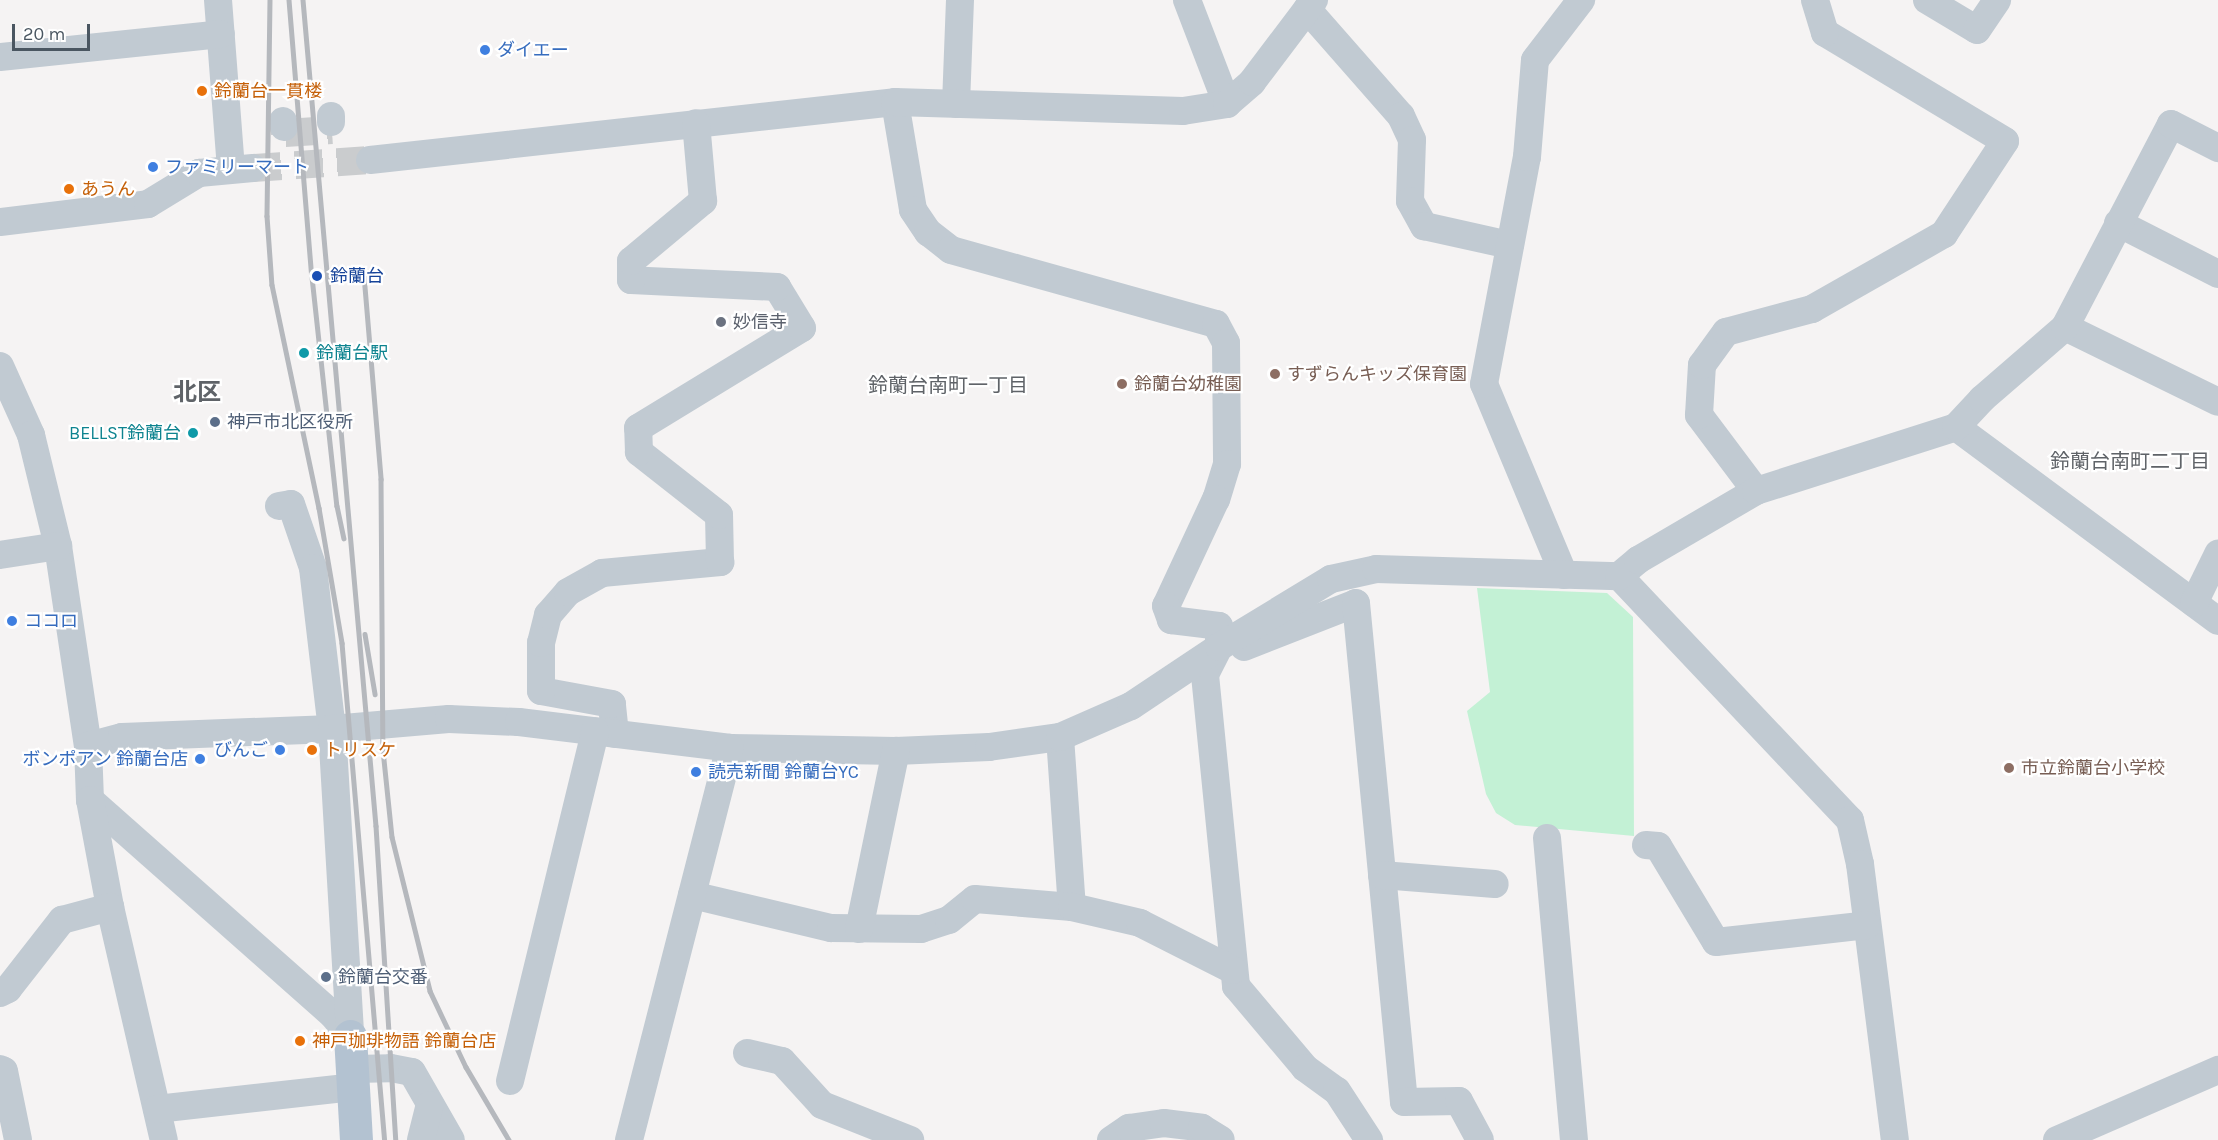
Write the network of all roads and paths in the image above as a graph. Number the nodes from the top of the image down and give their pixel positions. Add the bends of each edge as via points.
1 (218, 0) edge
2 (960, 0) edge
3 (1187, 0) edge
4 (1581, 0) edge
5 (1815, 0) edge
6 (1927, 0) edge
7 (1997, 0) edge
8 (1311, 4) edge
9 (221, 34) junction
10 (0, 57) edge
11 (895, 102) junction
12 (956, 104) junction
13 (1227, 104) junction
14 (696, 123) junction
15 (2218, 148) edge
16 (370, 160) tunnel mouth
17 (0, 222) edge
18 (2118, 223) junction
19 (1510, 245) junction
20 (2218, 274) edge
21 (2065, 327) junction
22 (0, 366) edge
23 (2218, 402) edge
24 (1956, 427) junction
25 (1756, 491) junction
26 (292, 507) dead end
27 (58, 546) junction
28 (2218, 554) edge
29 (0, 555) edge
30 (1564, 575) junction
31 (1619, 576) junction
32 (2194, 603) junction
33 (2218, 621) edge
34 (1218, 647) junction
35 (332, 729) junction
36 (605, 732) junction
37 (1060, 737) junction
38 (87, 746) junction
39 (730, 748) junction
40 (896, 751) junction
41 (90, 800) junction
42 (1547, 838) dead end
43 (1646, 845) dead end
44 (1382, 875) junction
45 (1495, 884) dead end
46 (692, 895) junction
47 (110, 907) junction
48 (1072, 908) junction
49 (1867, 925) junction
50 (859, 929) junction
51 (1233, 970) junction
52 (0, 993) edge
53 (350, 1036) junction
54 (747, 1053) dead end
55 (0, 1069) edge
56 (2218, 1070) edge
57 (352, 1078) junction
58 (510, 1081) dead end
59 (430, 1105) junction
60 (157, 1109) junction
61 (18, 1140) edge
62 (164, 1140) edge
63 (356, 1140) edge
64 (421, 1140) edge
65 (451, 1140) edge
66 (629, 1140) edge
67 (910, 1140) edge
68 (1112, 1140) edge
69 (1221, 1140) edge
70 (1369, 1140) edge
71 (1480, 1140) edge
72 (1574, 1140) edge
73 (1895, 1140) edge
74 (2057, 1140) edge

1 - 9 street
2 - 12 street
3 - 13 street
4 - 19 street via 1535,60 1527,157
5 - 25 street via 1825,33 2005,141 1944,234 1812,309 1726,332 1702,365 1699,415
6 - 7 street via 1977,30
8 - 13 street via 1252,82
8 - 19 street via 1401,116 1412,140 1410,201 1424,226
9 - 10 street
9 - 17 street via 242,168 199,172 170,193 138,205
11 - 12 street
11 - 14 street
11 - 34 street via 913,210 928,232 951,250 1216,324 1226,343 1227,464 1216,499 1166,606 1172,621 1219,626
12 - 13 street via 1183,111
14 - 16 street
14 - 36 street via 703,201 631,261 631,280 777,287 802,328 638,428 639,452 719,515 720,562 602,573 568,592 548,615 541,643 541,691 612,704
15 - 18 street via 2171,124
18 - 20 street
18 - 21 street
19 - 30 street via 1484,384
21 - 23 street
21 - 24 street via 1982,399
22 - 27 street via 31,435
24 - 25 street
24 - 32 street
25 - 31 street via 1638,560
26 - 35 street via 313,568
27 - 29 street
27 - 38 street
28 - 32 street
30 - 31 street
30 - 34 street via 1376,569 1331,579
31 - 49 street via 1850,820
32 - 33 street
34 - 37 street via 1131,706
34 - 44 street via 1246,647 1356,603
34 - 51 street via 1205,675
35 - 36 street via 449,719
35 - 38 street via 122,737
35 - 53 street
36 - 39 street
36 - 58 street
37 - 40 street via 989,747
37 - 48 street
38 - 41 street
39 - 40 street
39 - 46 street
40 - 50 street
41 - 47 street
41 - 53 street via 333,1015
42 - 72 street
43 - 49 street via 1658,846 1716,942
44 - 45 street
44 - 71 street via 1404,1102 1459,1101
46 - 50 street via 831,928
46 - 66 street
47 - 52 street via 62,920 8,989
47 - 60 street
48 - 50 street via 975,899 949,920 921,929
48 - 51 street via 1140,923
49 - 73 street
51 - 70 street via 1236,986 1305,1068 1337,1091
53 - 57 main road
54 - 67 street via 782,1061 822,1105
55 - 61 street via 4,1071
56 - 74 street
57 - 59 street via 391,1068 412,1072
57 - 60 street
57 - 63 main road
59 - 64 street
59 - 65 street
60 - 62 street
68 - 69 street via 1130,1128 1164,1123 1202,1128

